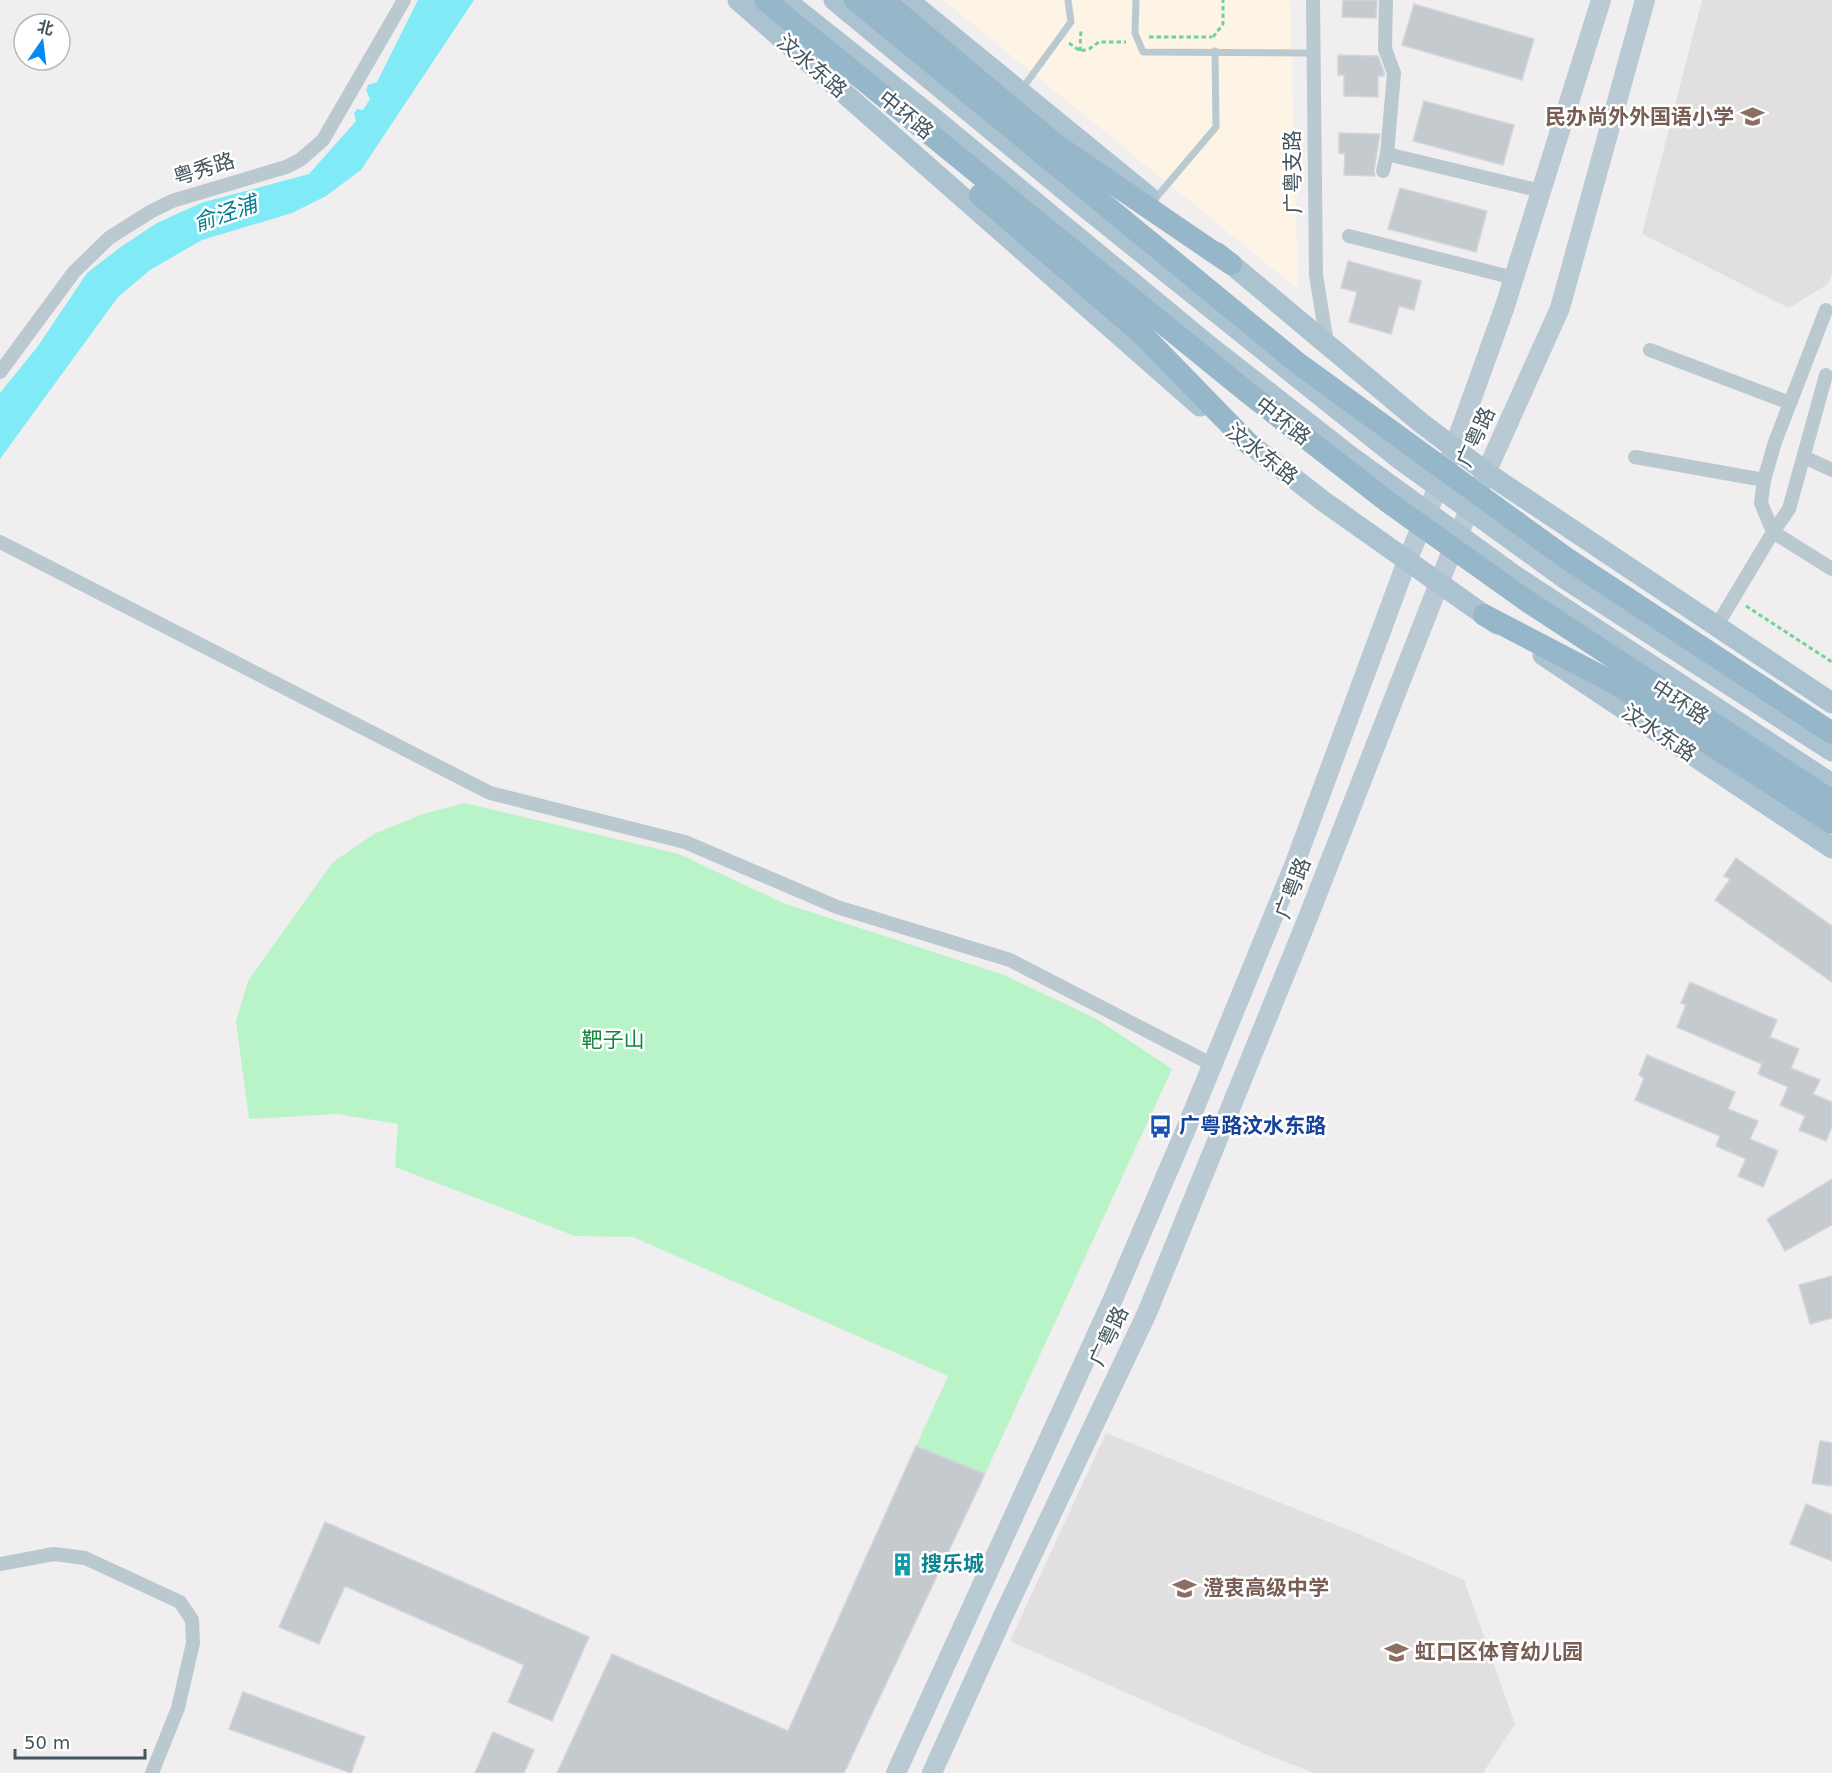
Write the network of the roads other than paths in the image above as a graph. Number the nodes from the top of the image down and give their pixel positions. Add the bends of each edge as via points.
1 (404, 0) edge
2 (738, 0) edge
3 (754, 0) edge
4 (765, 0) edge
5 (785, 0) edge
6 (834, 0) edge
7 (855, 0) edge
8 (883, 0) edge
9 (900, 0) edge
10 (908, 0) edge
11 (1068, 0) edge
12 (1136, 0) edge
13 (1313, 0) edge
14 (1386, 0) edge
15 (1601, 0) edge
16 (1645, 0) edge
17 (835, 40) junction
18 (1219, 51) junction
19 (1312, 54) junction
20 (920, 69) junction
21 (1019, 92) junction
22 (961, 104) junction
23 (865, 112) junction
24 (1055, 133) junction
25 (1387, 154) junction
26 (1383, 171) dead end
27 (1541, 191) junction
28 (1153, 201) junction
29 (1349, 236) dead end
30 (1231, 264) junction
31 (1514, 278) junction
32 (1083, 304) junction
33 (1159, 304) junction
34 (1826, 310) dead end
35 (1327, 343) junction
36 (1650, 350) dead end
37 (1804, 367) junction
38 (0, 372) edge
39 (1829, 376) edge
40 (1790, 403) junction
41 (1250, 445) junction
42 (1454, 448) junction
43 (1635, 457) dead end
44 (1804, 457) junction
45 (1832, 470) edge
46 (1487, 473) junction
47 (1764, 480) junction
48 (1437, 485) junction
49 (1470, 509) junction
50 (1427, 511) junction
51 (1773, 532) junction
52 (1458, 535) junction
53 (0, 542) edge
54 (1407, 561) junction
55 (1832, 569) edge
56 (1438, 583) junction
57 (1484, 615) junction
58 (1716, 627) junction
59 (1701, 698) junction
60 (1832, 703) edge
61 (1828, 741) edge
62 (1832, 784) edge
63 (1832, 801) edge
64 (1767, 806) junction
65 (1832, 823) edge
66 (1832, 848) edge
67 (1211, 1064) junction
68 (0, 1564) edge
69 (152, 1773) edge
70 (896, 1773) edge
71 (932, 1773) edge

1 - 38 street, 粤秀路 via 333,125 311,153 286,167 172,201 109,238 74,272
2 - 23 main road, 汶水东路
3 - 41 highway via 1143,336
4 - 63 highway, 中环路 via 1247,393 1388,502 1527,601
5 - 17 main road, 汶水东路
6 - 20 main road
7 - 61 highway via 1299,364 1566,558
8 - 24 highway
9 - 20 main road
10 - 21 main road
11 - 21 lane via 1071,21
12 - 18 lane via 1135,33 1143,52
13 - 19 street, 广粤支路
14 - 25 street via 1385,49 1394,73
15 - 27 main road, 广粤路
16 - 46 main road, 广粤路 via 1560,308
17 - 23 main road
17 - 33 main road, 汶水东路
18 - 19 lane
18 - 28 lane via 1216,127
19 - 35 street, 广粤支路 via 1316,275
20 - 22 main road
21 - 24 main road
22 - 24 main road
22 - 48 main road via 1242,334
23 - 32 main road, 汶水东路
24 - 28 main road
24 - 30 highway
25 - 26 street
25 - 27 street
27 - 31 main road, 广粤路
28 - 30 main road
29 - 31 street
30 - 35 main road
31 - 42 main road, 广粤路
32 - 33 main road
32 - 41 main road, 汶水东路
33 - 50 main road, 汶水东路
34 - 37 street
35 - 42 main road
36 - 40 street
37 - 39 street
37 - 40 street
39 - 44 street
40 - 47 street
41 - 54 main road, 汶水东路
42 - 46 main road
42 - 48 main road, 广粤路
43 - 47 street
44 - 45 street
44 - 51 street via 1789,509
46 - 49 main road, 广粤路
46 - 58 main road
47 - 51 street via 1761,503
48 - 49 main road
48 - 50 main road, 广粤路
49 - 52 main road, 广粤路
49 - 61 main road via 1567,580
50 - 52 main road, 汶水东路
50 - 54 main road, 广粤路
51 - 55 street
51 - 58 street
52 - 56 main road, 广粤路
52 - 59 main road, 汶水东路
53 - 67 street via 490,793 685,842 837,907 1010,960
54 - 56 main road, 汶水东路
54 - 67 main road, 广粤路 via 1295,863
56 - 57 main road, 汶水东路
56 - 71 main road, 广粤路 via 1305,925 1147,1313
57 - 64 main road, 汶水东路
57 - 65 highway via 1618,685
58 - 60 main road
59 - 62 main road, 汶水东路
59 - 64 main road
64 - 66 main road, 汶水东路
67 - 70 main road, 广粤路 via 1113,1299
68 - 69 street via 54,1554 85,1558 180,1602 192,1620 193,1643 178,1708

